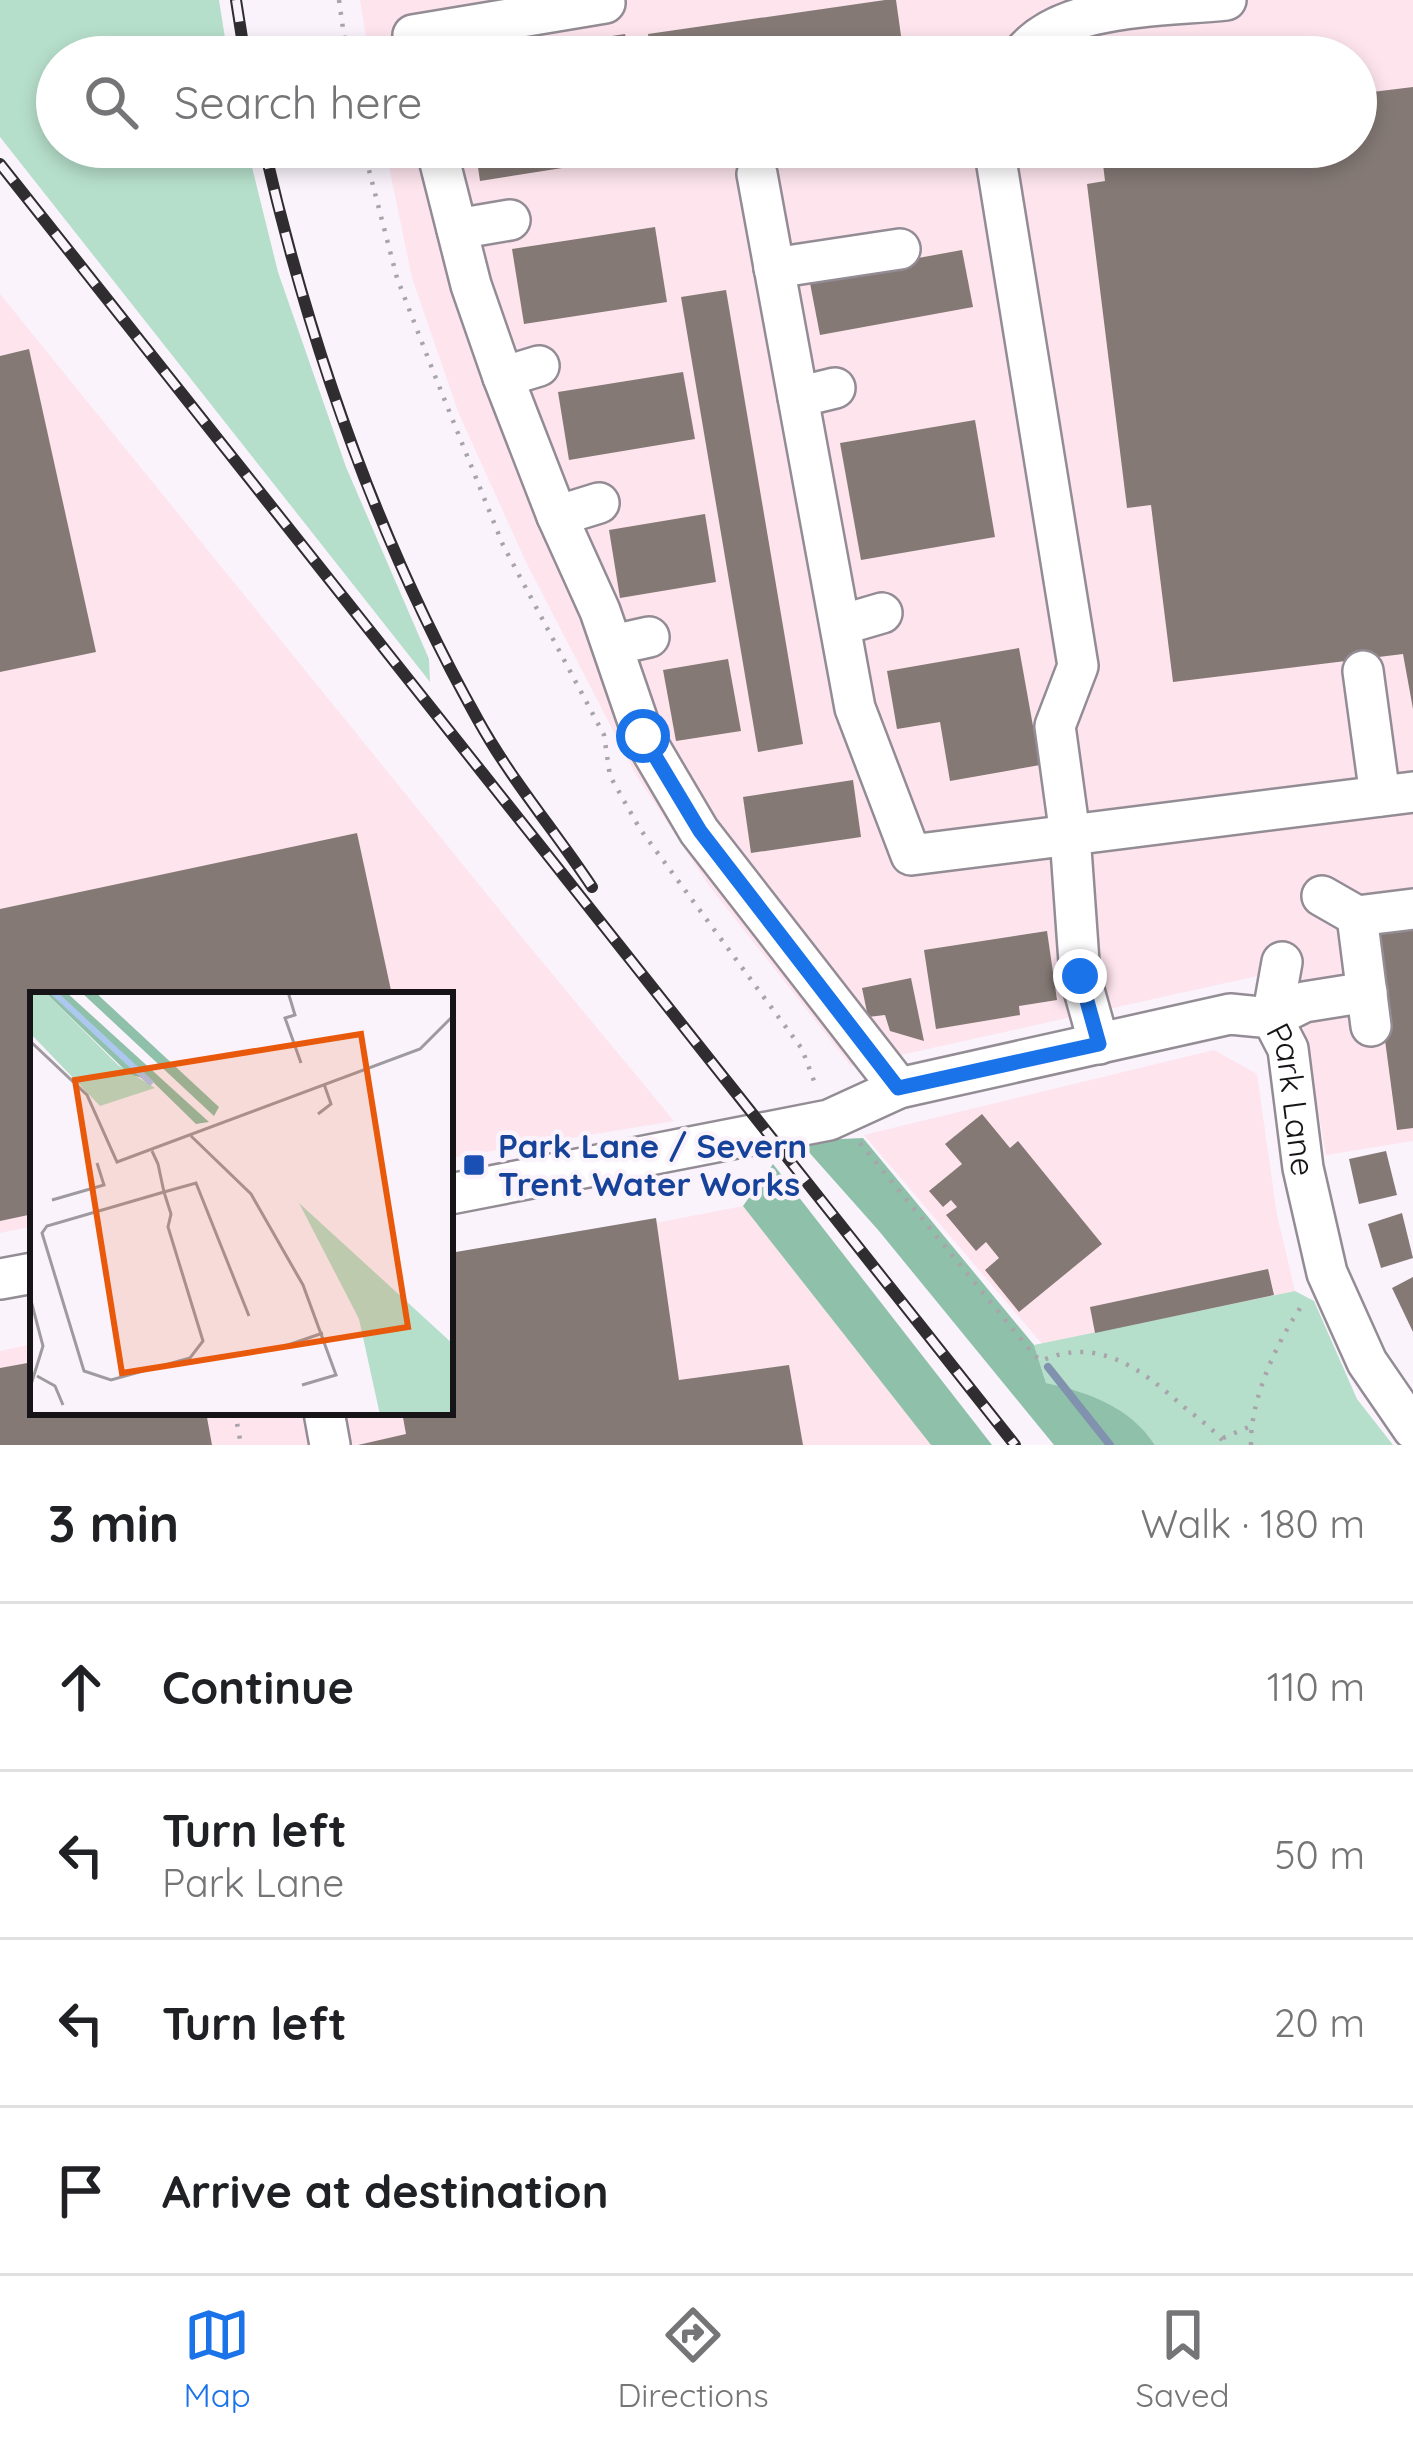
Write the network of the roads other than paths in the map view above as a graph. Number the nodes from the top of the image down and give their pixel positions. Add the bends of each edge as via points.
1 (1226, 0) edge
2 (605, 3) dead end
3 (412, 31) edge
4 (1040, 36) edge
5 (442, 168) edge
6 (997, 168) edge
7 (757, 174) dead end
8 (510, 220) dead end
9 (458, 229) junction
10 (900, 249) dead end
11 (775, 268) junction
12 (599, 502) dead end
13 (557, 516) junction
14 (882, 613) dead end
15 (841, 625) junction
16 (1363, 670) dead end
17 (1396, 794) edge
18 (1070, 835) junction
19 (1322, 896) dead end
20 (1413, 909) edge
21 (1357, 916) junction
22 (1282, 962) dead end
23 (1272, 1018) junction
24 (1099, 1044) junction
25 (898, 1088) junction
26 (453, 1193) edge
27 (30, 1274) edge
28 (0, 1279) edge
29 (325, 1415) edge
30 (1413, 1429) edge
31 (330, 1445) edge

1 - 4 street via 1072,18
2 - 3 street
5 - 9 street
6 - 18 street via 1078,666 1055,726
7 - 11 street
8 - 9 street
9 - 13 street via 471,285 521,372
10 - 11 street
11 - 15 street via 817,392
12 - 13 street
13 - 25 street via 631,641 643,736 673,792
14 - 15 street
15 - 18 street via 855,708 911,856
16 - 17 street
17 - 18 street via 1200,837 1140,843
18 - 24 street via 1080,976
19 - 21 street
20 - 21 street
21 - 23 street via 1369,1009 1304,1002
22 - 23 street
23 - 24 street, Park Lane via 1230,1014
23 - 30 street, Park Lane via 1288,1049 1327,1273 1367,1362
24 - 25 street, Park Lane
25 - 26 street, Park Lane via 829,1120
27 - 28 street
29 - 31 street

